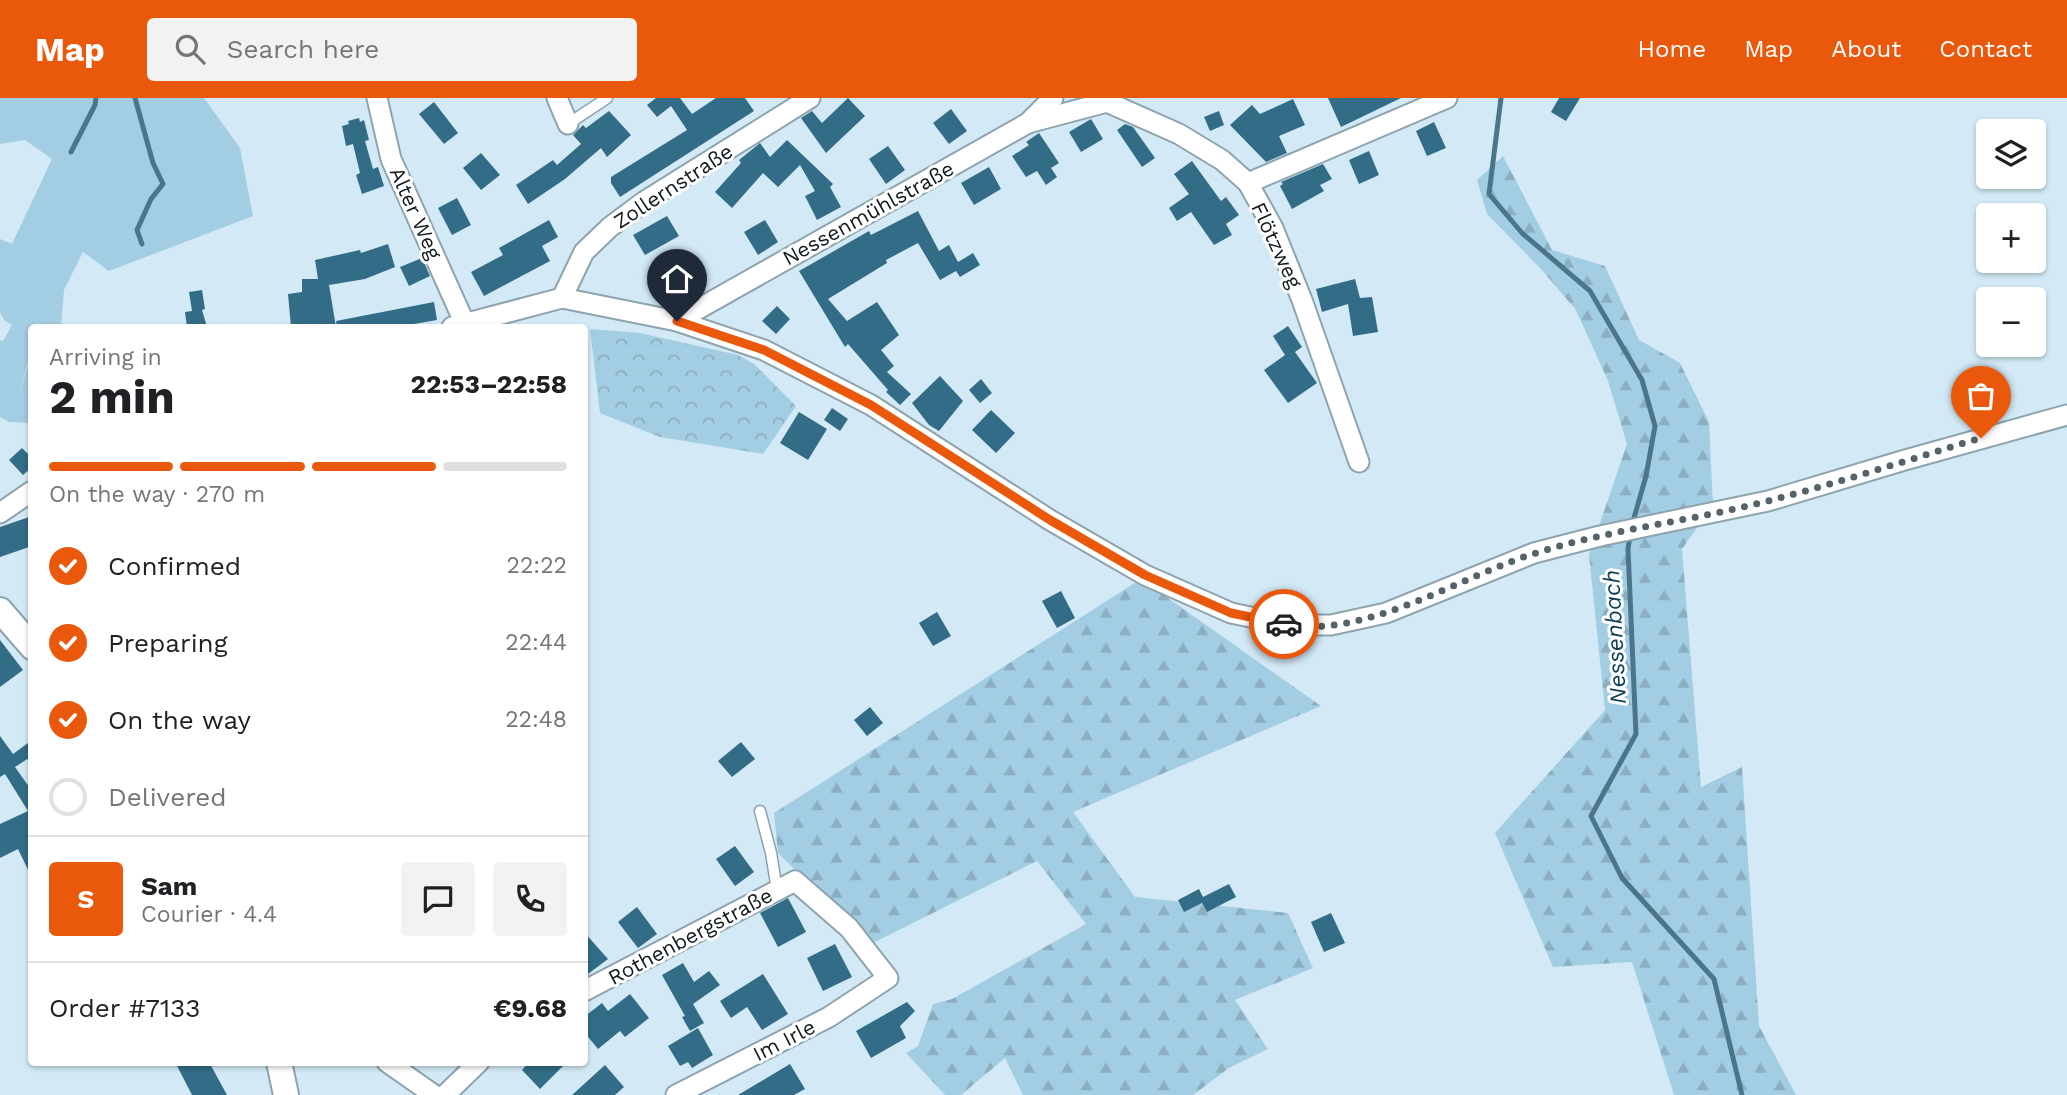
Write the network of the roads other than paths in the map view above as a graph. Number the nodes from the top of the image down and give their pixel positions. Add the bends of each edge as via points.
1 (557, 98) edge
2 (607, 98) edge
3 (810, 98) edge
4 (1052, 98) edge
5 (1447, 98) edge
6 (1104, 100) edge
7 (383, 102) edge
8 (787, 104) edge
9 (1028, 123) junction
10 (568, 124) joint
11 (1248, 184) junction
12 (562, 298) junction
13 (677, 321) junction
14 (458, 324) edge
15 (466, 324) edge
16 (2067, 415) edge
17 (1359, 463) dead end
18 (28, 494) edge
19 (0, 513) edge
20 (0, 610) edge
21 (28, 643) edge
22 (760, 811) dead end
23 (777, 890) junction
24 (888, 978) joint
25 (588, 989) edge
26 (280, 1066) edge
27 (393, 1066) edge
28 (475, 1066) edge
29 (286, 1095) edge
30 (434, 1095) edge
31 (445, 1095) edge
32 (676, 1095) edge

1 - 10 street
2 - 10 lane
3 - 8 street, Zollernstraße
4 - 9 street, Nessenmühlstraße
5 - 11 street
6 - 9 street, Flötzweg
6 - 11 street, Flötzweg via 1180,134 1222,160
7 - 14 street, Alter Weg via 391,159
8 - 12 street, Zollernstraße via 610,227 584,253
9 - 13 street, Nessenmühlstraße
11 - 17 street, Flötzweg via 1273,228 1303,300
12 - 13 street
12 - 15 street
13 - 16 street via 764,350 871,405 1145,575 1231,613 1289,625 1331,625 1386,613 1534,553 1768,501
18 - 19 street
20 - 21 street
22 - 23 lane
23 - 24 street, Rothenbergstraße via 795,880 849,928
23 - 25 street, Rothenbergstraße
24 - 32 street, Im Irle via 829,1017
26 - 29 street
27 - 30 street
28 - 31 street

